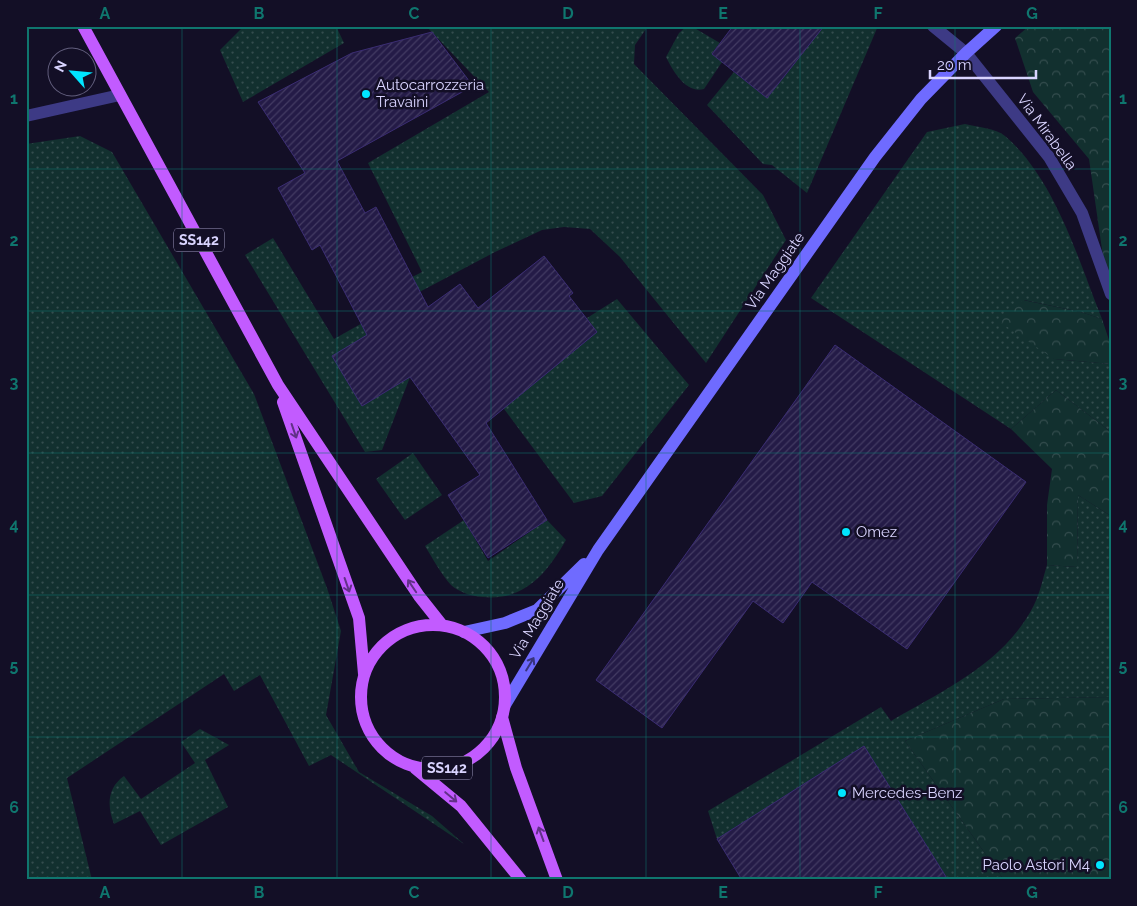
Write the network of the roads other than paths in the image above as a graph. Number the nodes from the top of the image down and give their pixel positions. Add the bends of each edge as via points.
1 (83, 26) edge
2 (933, 26) edge
3 (996, 26) edge
4 (966, 53) junction
5 (120, 95) junction
6 (26, 116) edge
7 (1111, 294) edge
8 (278, 385) junction
9 (598, 550) junction
10 (442, 625) junction
11 (464, 632) junction
12 (364, 677) junction
13 (503, 711) junction
14 (413, 766) junction
15 (521, 880) edge
16 (558, 880) edge

1 - 5 main road, SS142
2 - 4 street, Via Mirabella
3 - 4 street, Via Maggiate
4 - 7 street, Via Mirabella via 1048,157 1082,213
4 - 9 street, Via Maggiate via 921,100 876,157
5 - 6 street
5 - 8 main road, SS142
10 -> 8 main road, SS142 via 419,596
8 -> 12 main road, SS142 via 359,618
9 - 11 street, Via Maggiate via 537,610 505,623
13 -> 9 street, Via Maggiate
10 - 11 main road, SS142
10 - 12 main road, SS142 via 420,626 399,634 380,648
11 - 13 main road, SS142 via 482,644 496,662 504,684
12 - 14 main road, SS142 via 361,700 370,732 384,750
13 - 14 main road, SS142 via 486,746 468,760 436,769
16 -> 13 main road, SS142 via 516,768
14 -> 15 main road, SS142 via 461,806

